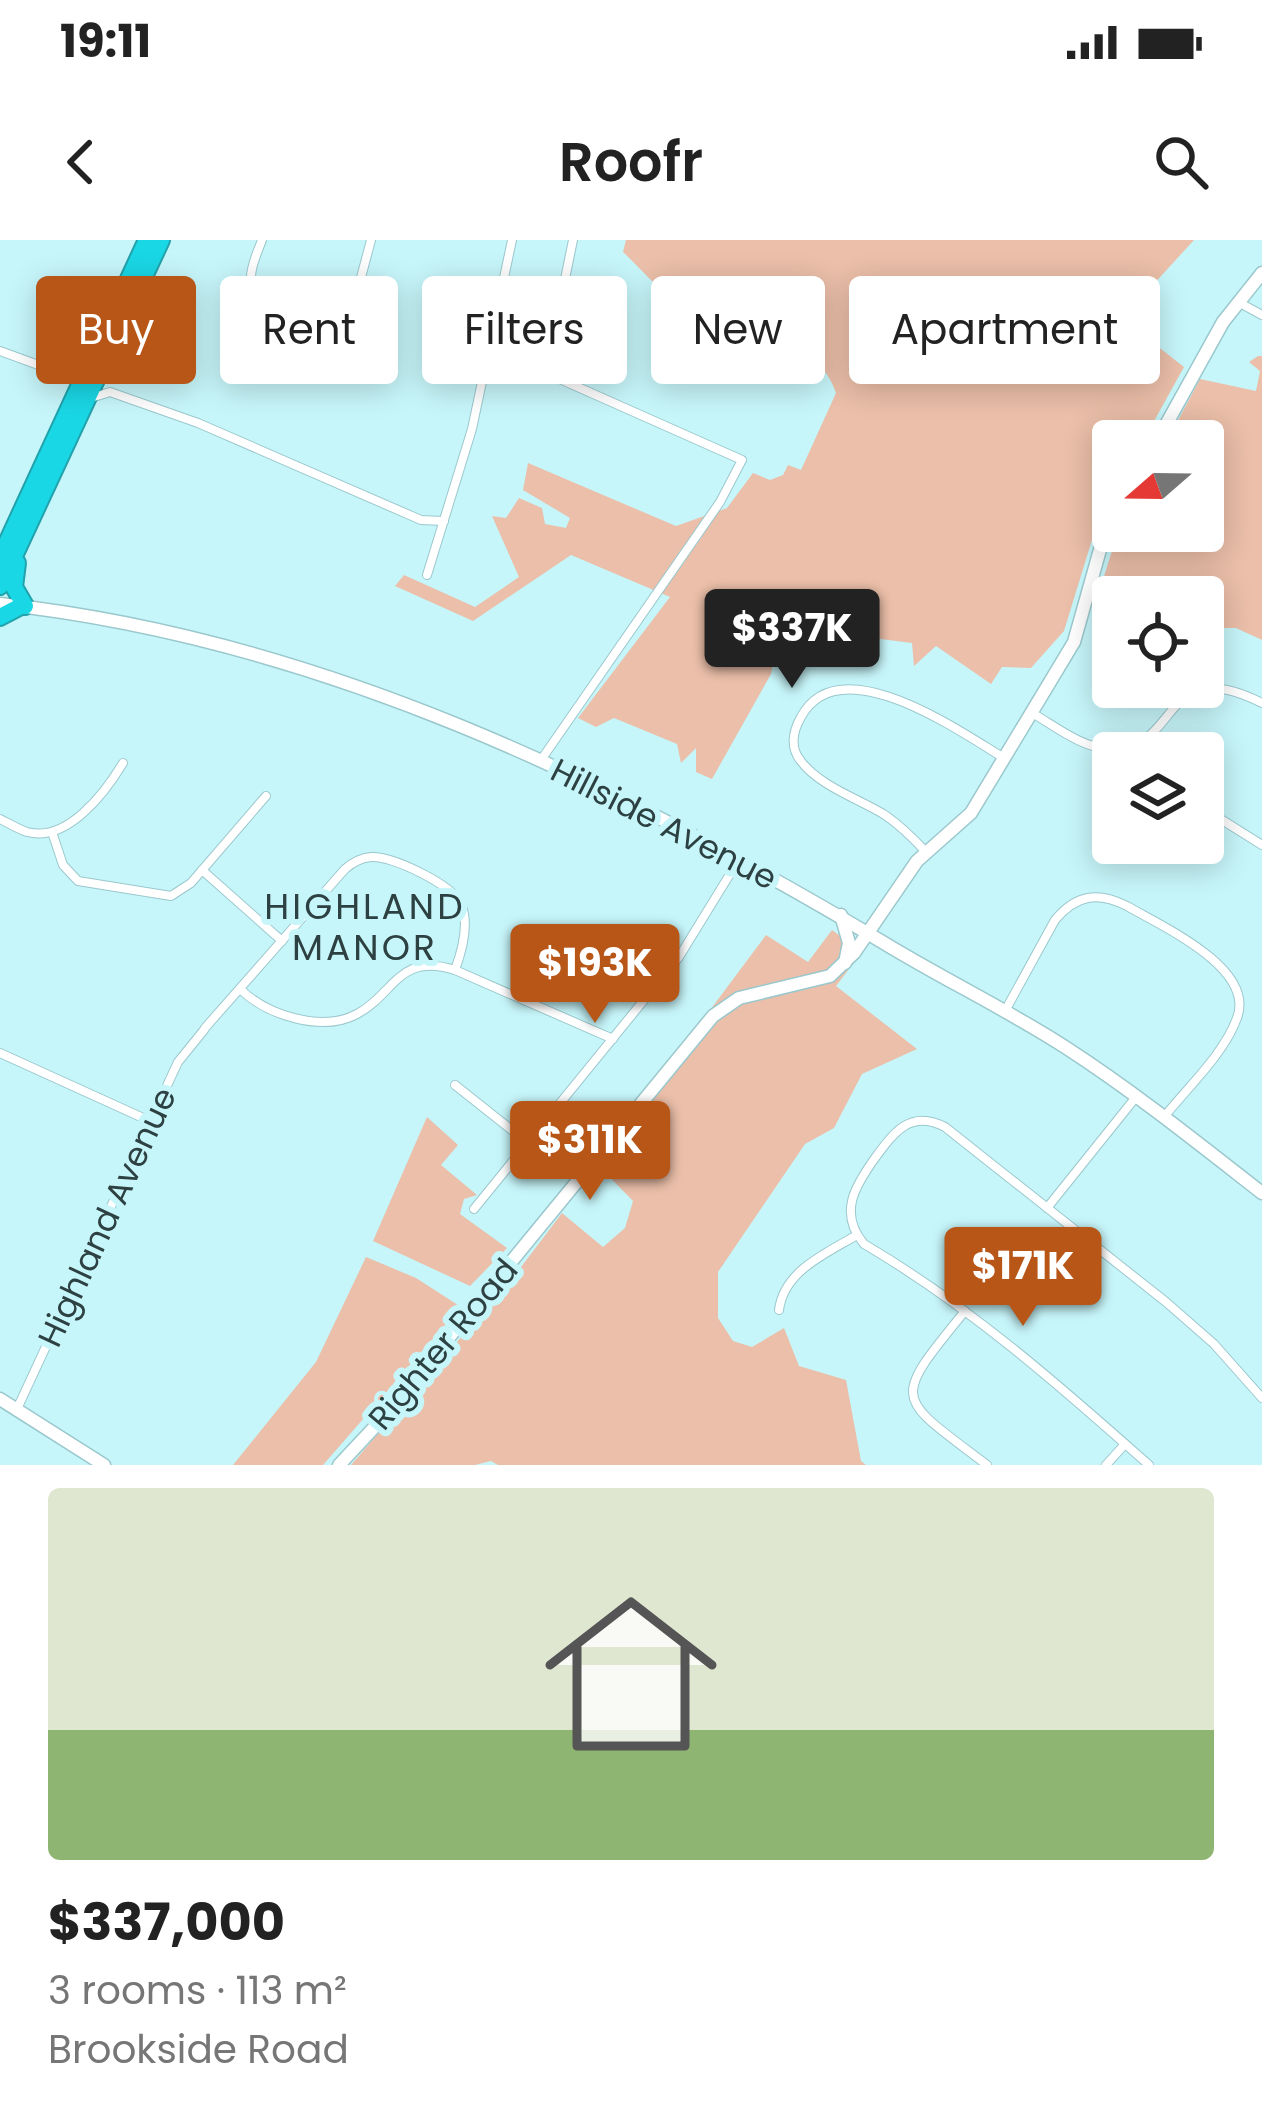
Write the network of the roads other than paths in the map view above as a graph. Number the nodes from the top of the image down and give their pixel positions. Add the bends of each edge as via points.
1 (147, 240) edge
2 (161, 240) edge
3 (262, 240) edge
4 (371, 240) edge
5 (512, 240) edge
6 (573, 240) edge
7 (1262, 273) edge
8 (132, 276) edge
9 (142, 276) edge
10 (1238, 302) junction
11 (1262, 315) edge
12 (0, 351) edge
13 (36, 364) edge
14 (69, 384) edge
15 (87, 384) edge
16 (106, 384) edge
17 (110, 392) junction
18 (77, 406) junction
19 (1169, 420) edge
20 (444, 521) junction
21 (8, 547) edge
22 (1100, 552) edge
23 (427, 575) dead end
24 (0, 586) edge
25 (0, 604) edge
26 (23, 606) junction
27 (0, 617) edge
28 (1262, 703) edge
29 (1032, 713) junction
30 (1152, 732) edge
31 (1092, 743) edge
32 (1005, 759) junction
33 (541, 762) junction
34 (123, 763) dead end
35 (266, 796) dead end
36 (0, 819) edge
37 (1224, 821) edge
38 (52, 832) junction
39 (1262, 845) edge
40 (926, 852) junction
41 (738, 860) junction
42 (202, 870) junction
43 (842, 915) junction
44 (868, 932) junction
45 (283, 940) junction
46 (844, 964) junction
47 (455, 970) junction
48 (240, 989) junction
49 (1004, 1011) junction
50 (613, 1039) junction
51 (0, 1053) edge
52 (455, 1085) dead end
53 (1136, 1097) junction
54 (1164, 1117) junction
55 (152, 1122) junction
56 (528, 1143) junction
57 (1262, 1193) edge
58 (1046, 1208) junction
59 (475, 1209) dead end
60 (857, 1235) junction
61 (779, 1310) dead end
62 (965, 1311) junction
63 (1262, 1397) edge
64 (0, 1399) edge
65 (17, 1409) junction
66 (1125, 1444) junction
67 (104, 1465) edge
68 (339, 1465) edge
69 (987, 1465) edge
70 (1106, 1465) edge
71 (1149, 1465) edge

1 - 8 highway
2 - 9 highway
3 - 4 street via 250,277 258,296 346,334
5 - 20 street
6 - 33 street via 547,367 742,460
7 - 10 street
10 - 11 street
10 - 19 street
12 - 13 street
14 - 18 street
15 - 18 highway
16 - 17 street
17 - 18 street
17 - 20 street via 421,520
18 - 21 highway
20 - 23 street
21 - 24 highway
21 - 26 highway
22 - 29 street, Righter Road via 1080,628
25 - 26 street, Hillside Avenue
26 - 27 highway
26 - 33 street, Hillside Avenue via 152,626 265,657 377,693
28 - 30 street via 1222,685 1196,691
29 - 31 street
29 - 32 street, Righter Road
32 - 40 street, Righter Road via 971,813
32 - 40 street via 900,700 835,690 812,701 793,741 804,765 886,816
33 - 41 street, Hillside Avenue
34 - 38 street via 74,819
35 - 42 street
36 - 38 street via 27,832
37 - 39 street
38 - 42 street via 63,866 88,884 171,896
40 - 44 street, Righter Road
41 - 43 street, Hillside Avenue
41 - 50 street via 679,957
42 - 45 street
43 - 44 street, Hillside Avenue
43 - 46 street
44 - 46 street, Righter Road
44 - 49 street, Hillside Avenue
45 - 47 street, Highland Avenue via 350,864 380,857 457,896 465,927
45 - 48 street, Highland Avenue
46 - 68 street, Righter Road via 817,982 739,998 713,1016
47 - 48 street via 407,970 367,1007 336,1021 273,1012
47 - 50 street
48 - 55 street, Highland Avenue via 181,1058
49 - 53 street, Hillside Avenue
49 - 54 street via 1055,920 1085,897 1112,898 1196,949 1230,974 1240,1012
50 - 56 street
51 - 55 street
52 - 56 street
53 - 54 street, Hillside Avenue
53 - 58 street
54 - 57 street, Hillside Avenue
55 - 65 street, Highland Avenue
56 - 59 street
58 - 60 street via 945,1127 915,1120 892,1135 857,1183 850,1216
58 - 63 street via 1214,1344
60 - 61 street via 797,1274
60 - 62 street
62 - 66 street
62 - 69 street via 919,1368 913,1394 924,1418
64 - 65 street
65 - 67 street
66 - 70 street
66 - 71 street

